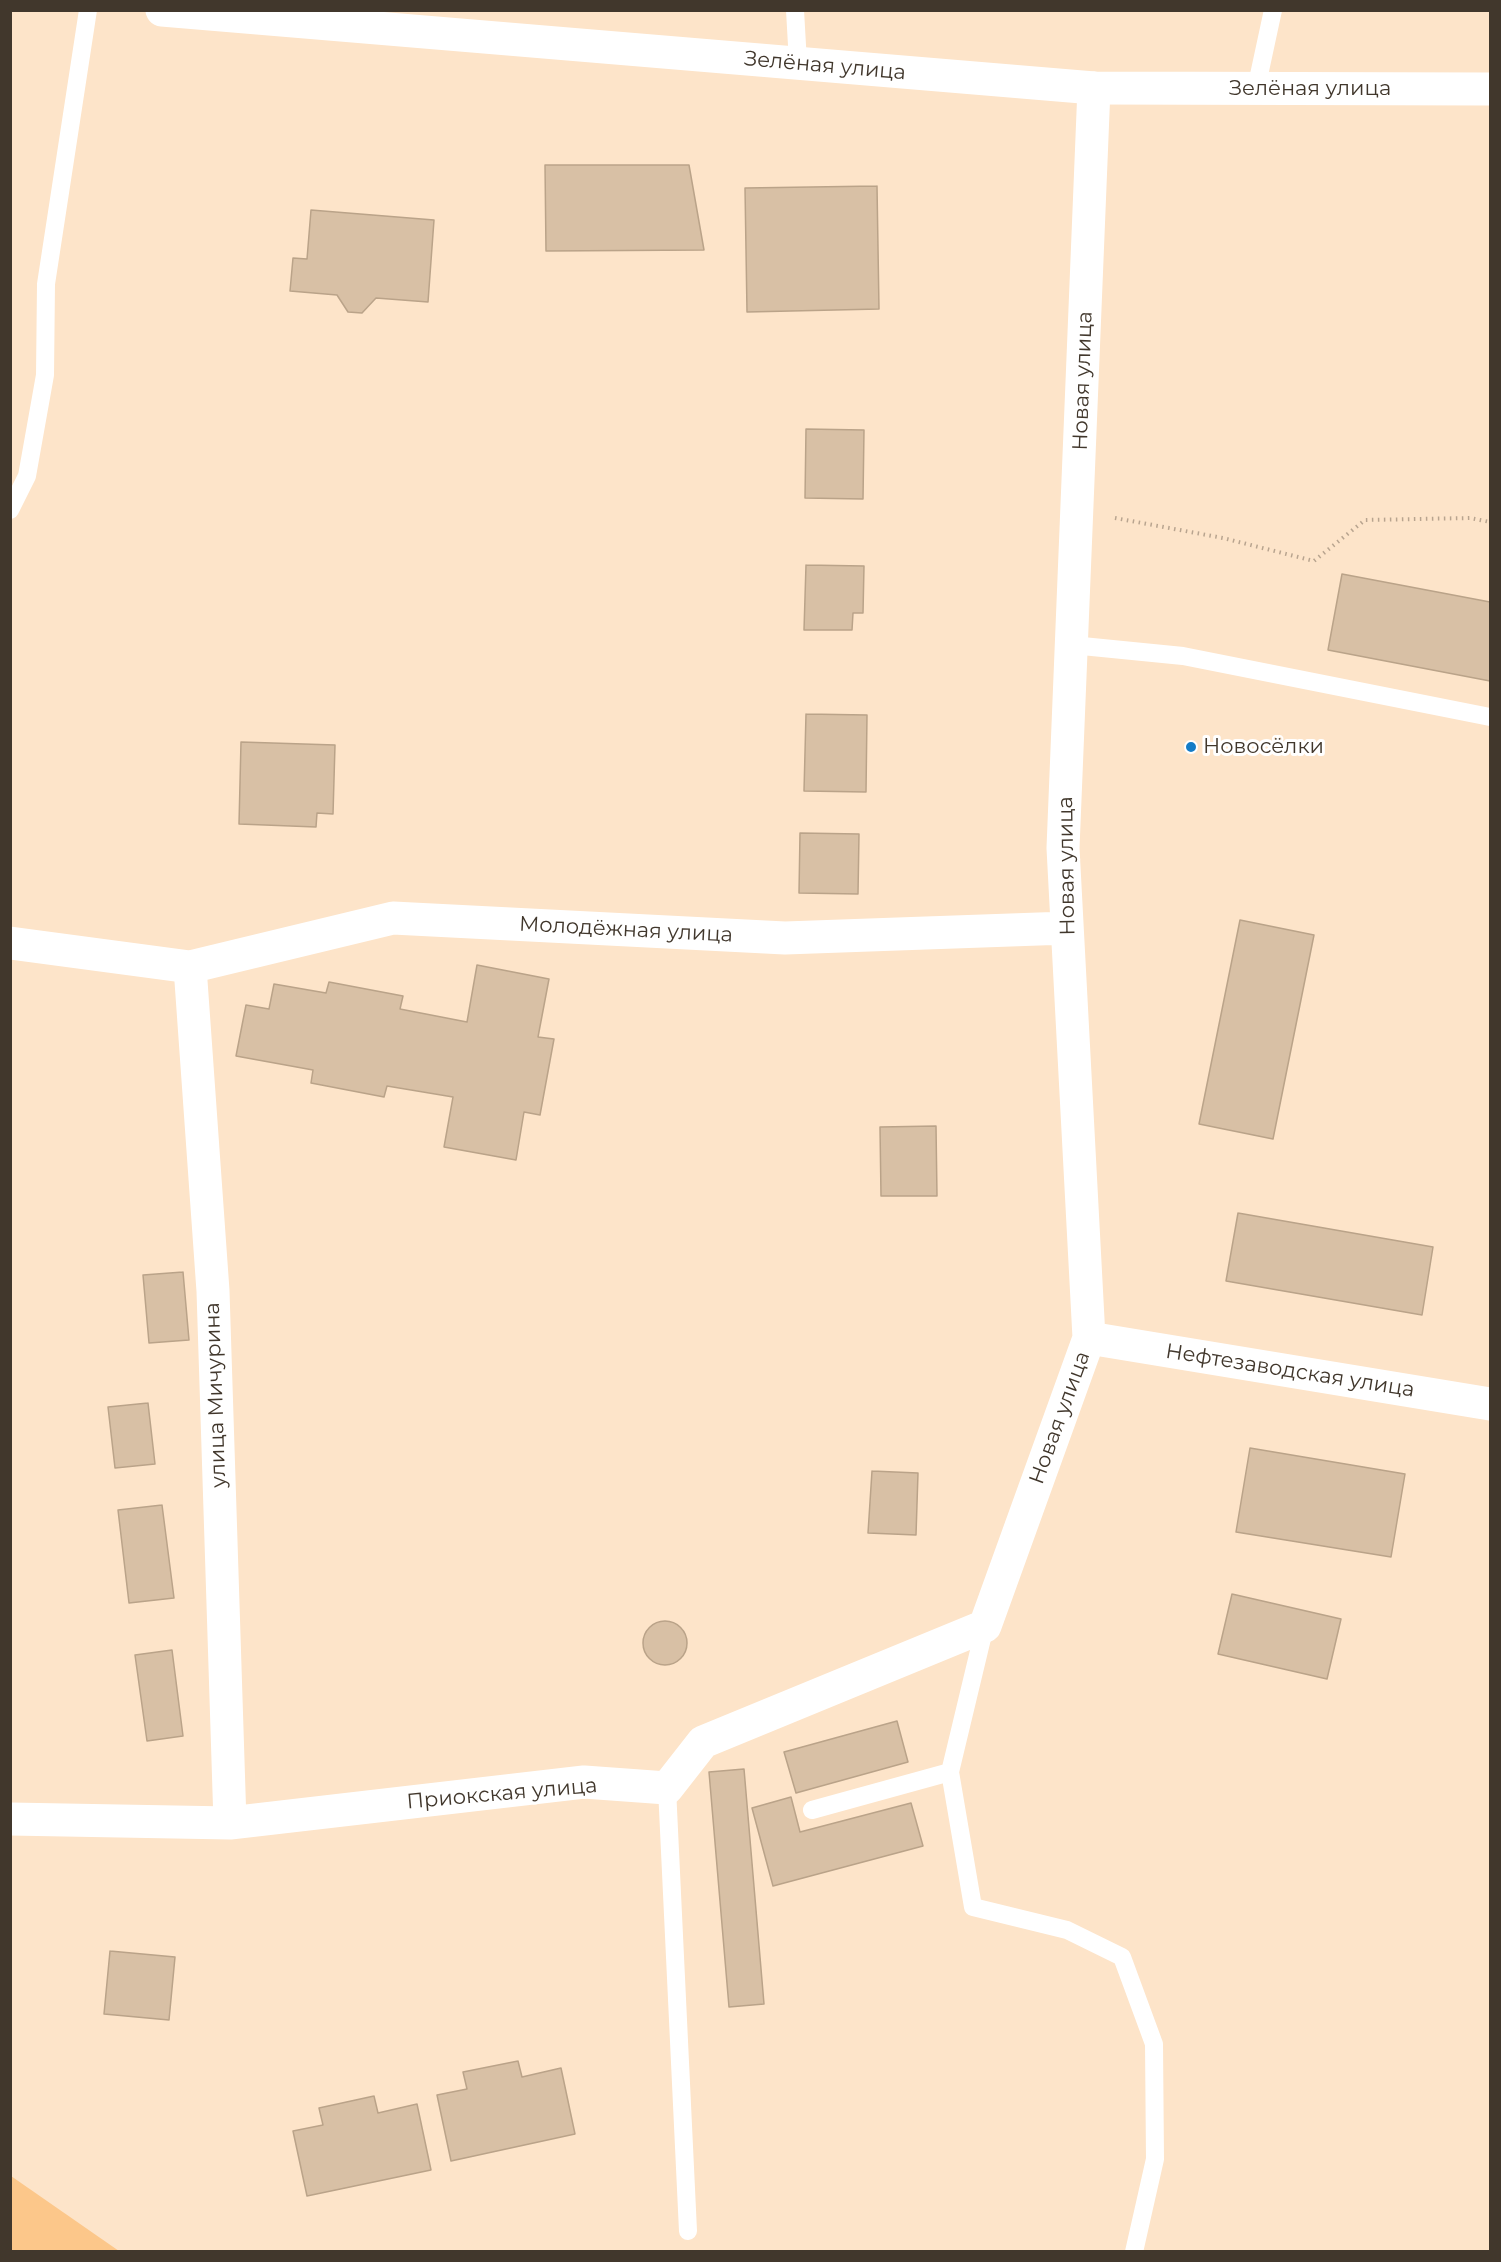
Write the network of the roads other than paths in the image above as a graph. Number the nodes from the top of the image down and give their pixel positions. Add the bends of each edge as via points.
1 (88, 10) edge
2 (162, 10) edge
3 (795, 10) edge
4 (1273, 10) edge
5 (798, 63) junction
6 (1094, 88) junction
7 (1256, 89) junction
8 (1491, 89) edge
9 (10, 510) edge
10 (1072, 645) junction
11 (1491, 717) edge
12 (1067, 928) junction
13 (10, 943) edge
14 (190, 967) junction
15 (1089, 1338) junction
16 (1491, 1404) edge
17 (986, 1626) junction
18 (950, 1772) junction
19 (666, 1788) junction
20 (812, 1810) dead end
21 (10, 1819) edge
22 (230, 1823) junction
23 (688, 2230) dead end
24 (1134, 2252) edge

1 - 9 lane via 46,284 45,375 27,476
2 - 5 street, Зелёная улица
3 - 5 lane
4 - 7 lane
5 - 6 street, Зелёная улица
6 - 7 street, Зелёная улица
6 - 10 street, Новая улица
7 - 8 street, Зелёная улица
10 - 11 lane via 1183,656
10 - 12 street, Новая улица via 1063,848
12 - 14 street, Молодёжная улица via 785,939 393,918
12 - 15 street, Новая улица
13 - 14 street
14 - 22 street, улица Мичурина via 213,1291
15 - 16 street, Нефтезаводская улица
15 - 17 street, Новая улица
17 - 18 lane
17 - 19 street via 703,1742
18 - 20 lane
18 - 24 lane via 973,1907 1067,1929 1122,1957 1154,2044 1155,2159
19 - 22 street, Приокская улица via 584,1782
19 - 23 lane
21 - 22 street, Приокская улица

